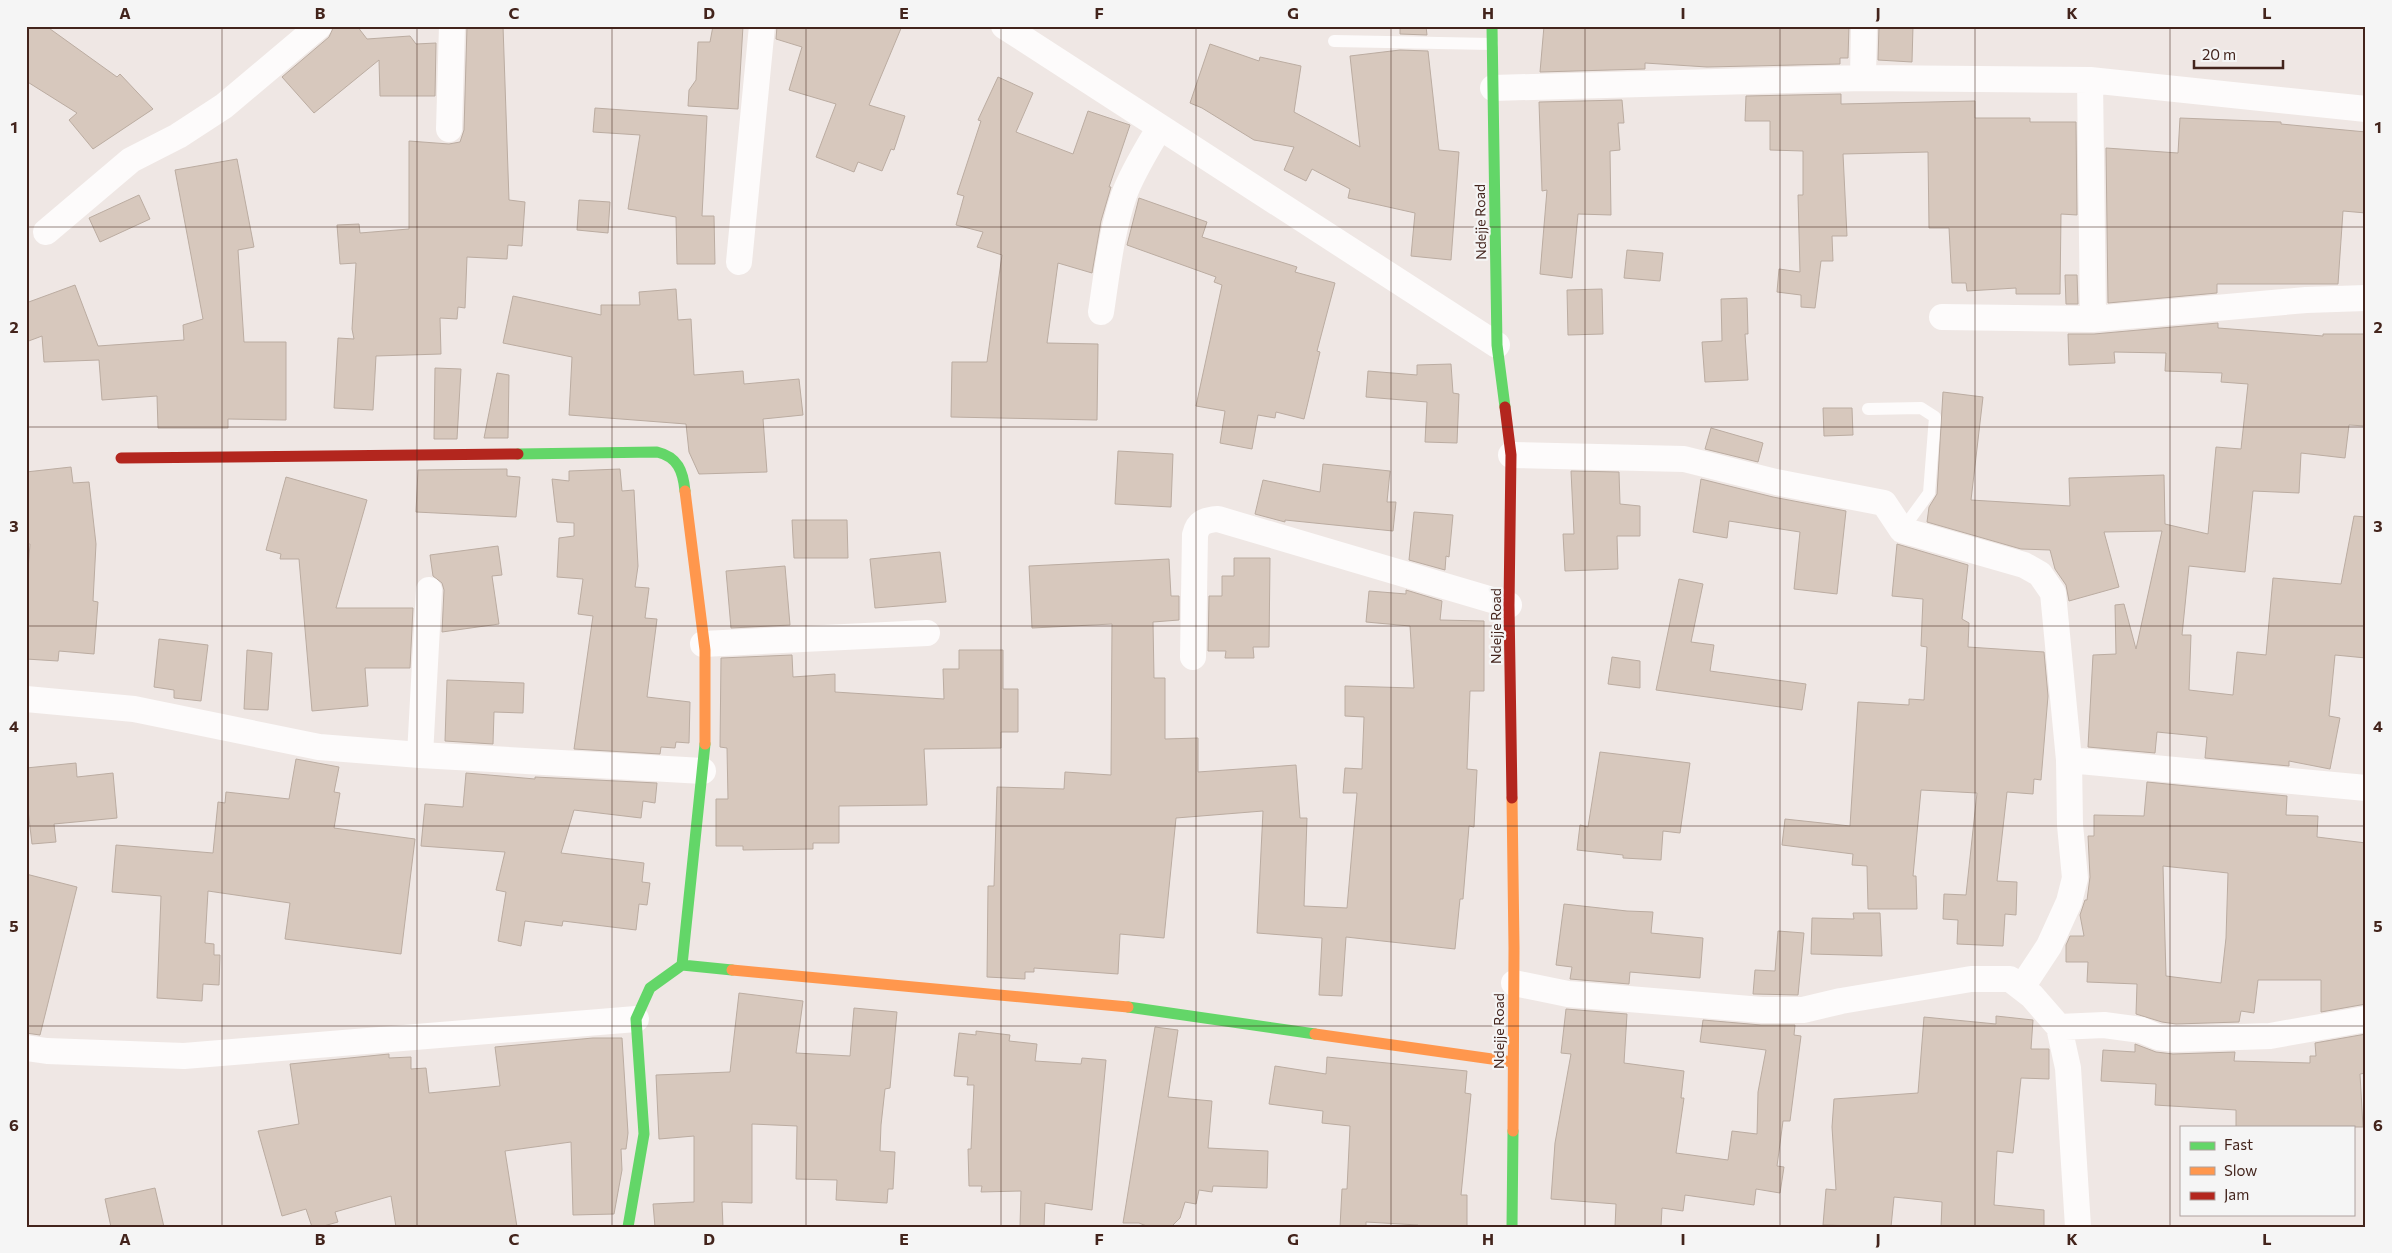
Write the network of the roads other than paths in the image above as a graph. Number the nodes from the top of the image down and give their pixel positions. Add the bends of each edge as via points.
1 (319, 26) edge
2 (452, 26) edge
3 (762, 26) edge
4 (1004, 26) edge
5 (1492, 26) edge
6 (1864, 26) edge
7 (1334, 42) dead end
8 (1492, 44) junction
9 (1863, 78) junction
10 (2090, 80) junction
11 (1493, 88) junction
12 (2366, 109) edge
13 (1160, 127) junction
14 (449, 129) dead end
15 (46, 232) dead end
16 (738, 262) dead end
17 (2366, 298) edge
18 (1101, 312) dead end
19 (1942, 317) dead end
20 (2093, 319) junction
21 (1497, 345) junction
22 (1868, 409) dead end
23 (1511, 455) junction
24 (122, 458) dead end
25 (1902, 530) junction
26 (429, 590) dead end
27 (1509, 605) junction
28 (926, 633) dead end
29 (703, 644) junction
30 (1194, 657) dead end
31 (26, 699) edge
32 (420, 755) junction
33 (2069, 760) junction
34 (703, 771) junction
35 (2366, 788) edge
36 (682, 965) junction
37 (1514, 983) junction
38 (2022, 987) junction
39 (636, 1019) junction
40 (2366, 1020) edge
41 (2059, 1027) junction
42 (26, 1048) edge
43 (1513, 1062) junction
44 (628, 1227) edge
45 (1512, 1227) edge
46 (2078, 1227) edge

1 - 15 street via 224,106 178,136 131,160
2 - 14 street
3 - 16 street
4 - 13 street
5 - 8 street, Ndejje Road
6 - 9 street
7 - 8 lane
8 - 11 street, Ndejje Road
9 - 10 street
9 - 11 street
10 - 12 street
10 - 20 street
11 - 21 street, Ndejje Road
13 - 18 street via 1124,195 1113,235
13 - 21 street
17 - 20 street via 2306,300
19 - 20 street
21 - 23 street, Ndejje Road
22 - 25 lane via 1921,408 1935,417 1929,493
23 - 25 street via 1684,459 1776,482 1884,503
23 - 27 street, Ndejje Road
24 - 29 street via 670,454 679,463 683,474
25 - 33 street via 2024,565 2046,580 2053,593
26 - 32 street
27 - 30 street via 1218,519 1202,521 1195,535
27 - 37 street, Ndejje Road
28 - 29 street
29 - 34 street via 706,707
31 - 32 street via 134,709 319,747
32 - 34 street
33 - 35 street
33 - 38 street via 2075,878 2069,902 2049,946
34 - 36 street
36 - 39 street via 650,988
36 - 43 street via 1100,1003
37 - 38 street via 1568,994 1762,1010 1795,1010 1971,979 2010,980
37 - 43 street, Ndejje Road
38 - 41 street
39 - 42 street via 184,1056
39 - 44 street via 644,1134
40 - 41 street via 2270,1036 2175,1039 2104,1025
41 - 46 street via 2068,1068
43 - 45 street, Ndejje Road

